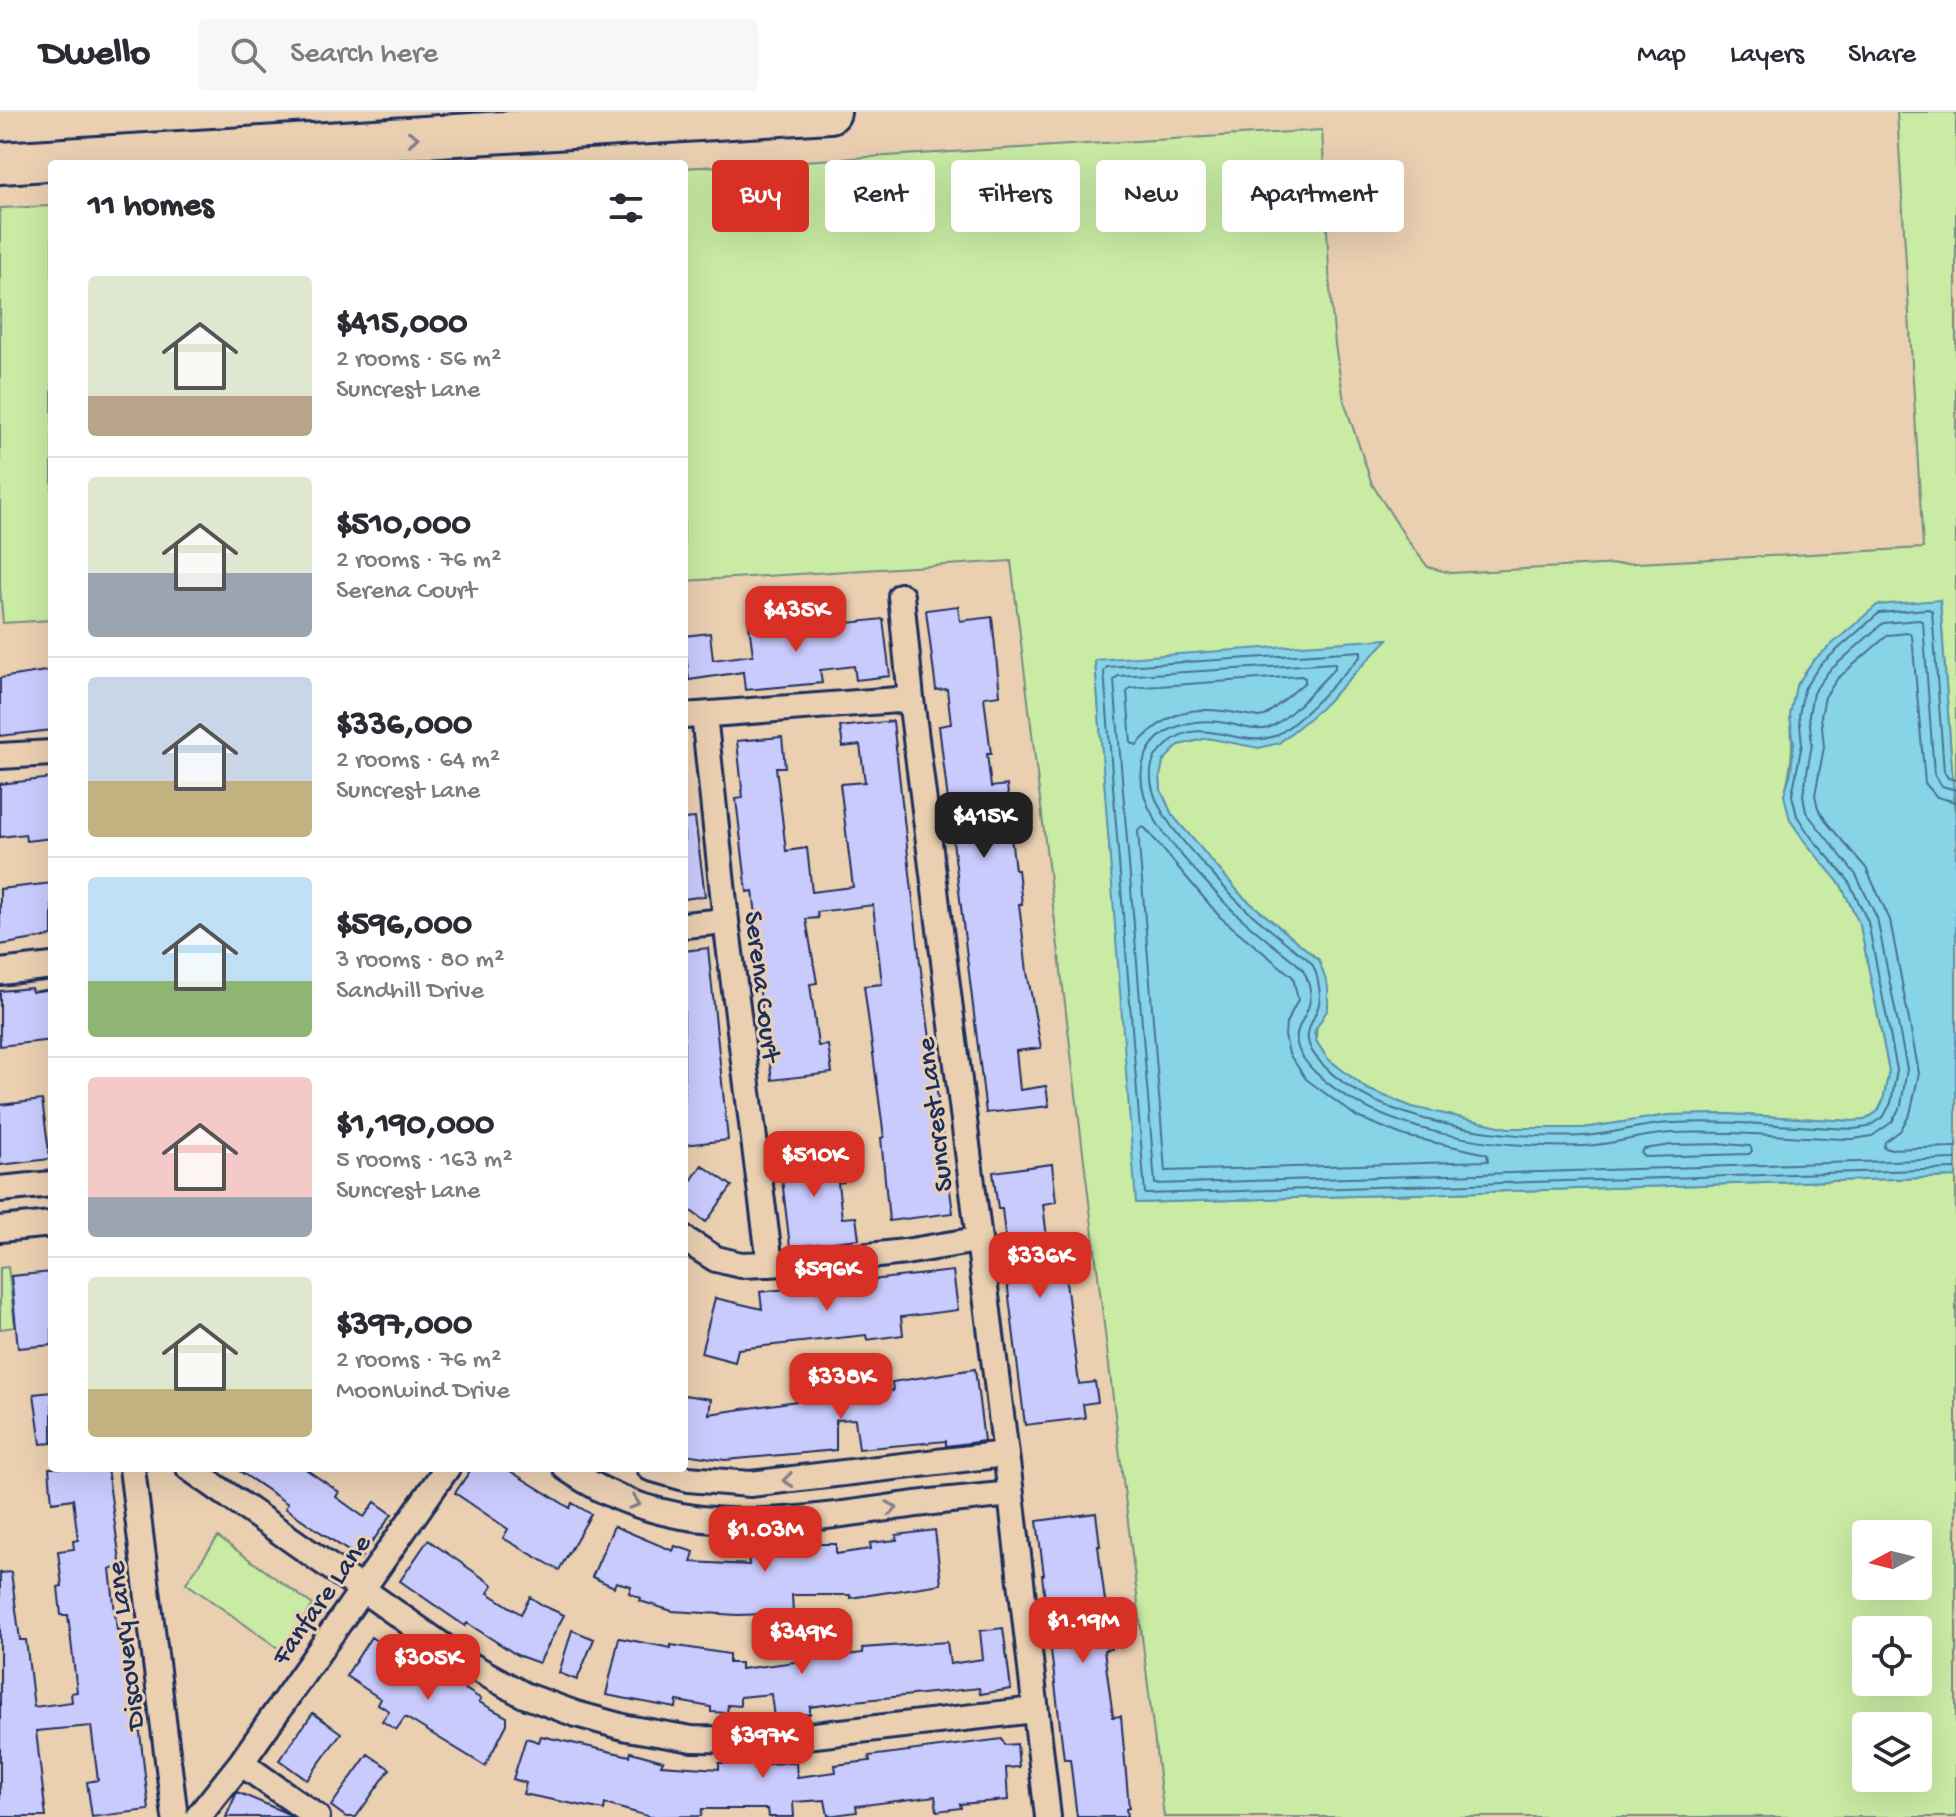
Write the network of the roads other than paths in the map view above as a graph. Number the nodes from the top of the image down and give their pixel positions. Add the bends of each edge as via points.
1 (830, 112) edge
2 (48, 160) edge
3 (49, 160) edge
4 (0, 163) edge
5 (901, 596) dead end
6 (911, 699) junction
7 (694, 715) edge
8 (48, 753) edge
9 (0, 756) edge
10 (726, 921) junction
11 (688, 925) edge
12 (48, 966) edge
13 (0, 972) edge
14 (48, 1184) edge
15 (0, 1189) edge
16 (48, 1224) edge
17 (0, 1229) edge
18 (977, 1240) junction
19 (688, 1242) edge
20 (770, 1264) junction
21 (1005, 1454) junction
22 (132, 1472) edge
23 (195, 1472) edge
24 (444, 1472) edge
25 (572, 1472) edge
26 (664, 1472) edge
27 (1011, 1494) junction
28 (363, 1589) junction
29 (1034, 1710) junction
30 (241, 1763) junction
31 (175, 1817) edge
32 (198, 1817) edge
33 (317, 1817) edge
34 (1048, 1817) edge

3 -> 1 main road
4 -> 2 main road
5 - 6 street, Suncrest Lane
6 - 7 street
6 - 18 street, Suncrest Lane
7 - 10 street, Serena Court
8 - 9 street
10 - 11 street
10 - 20 street, Serena Court
12 - 13 street
14 - 15 street
16 - 17 street
18 - 20 street
18 - 21 street, Suncrest Lane
19 - 20 street via 716,1259
21 -> 26 street via 750,1484
21 - 27 street, Suncrest Lane
22 - 31 street, Discovery Lane
23 - 28 street
24 - 28 street, Fanfare Lane
25 -> 27 street via 642,1507 737,1523
27 - 29 street, Suncrest Lane
28 - 29 street via 470,1665 524,1695 651,1733 771,1740
28 - 30 street, Fanfare Lane
29 - 34 street, Suncrest Lane
30 - 32 street, Fanfare Lane
30 - 33 street

